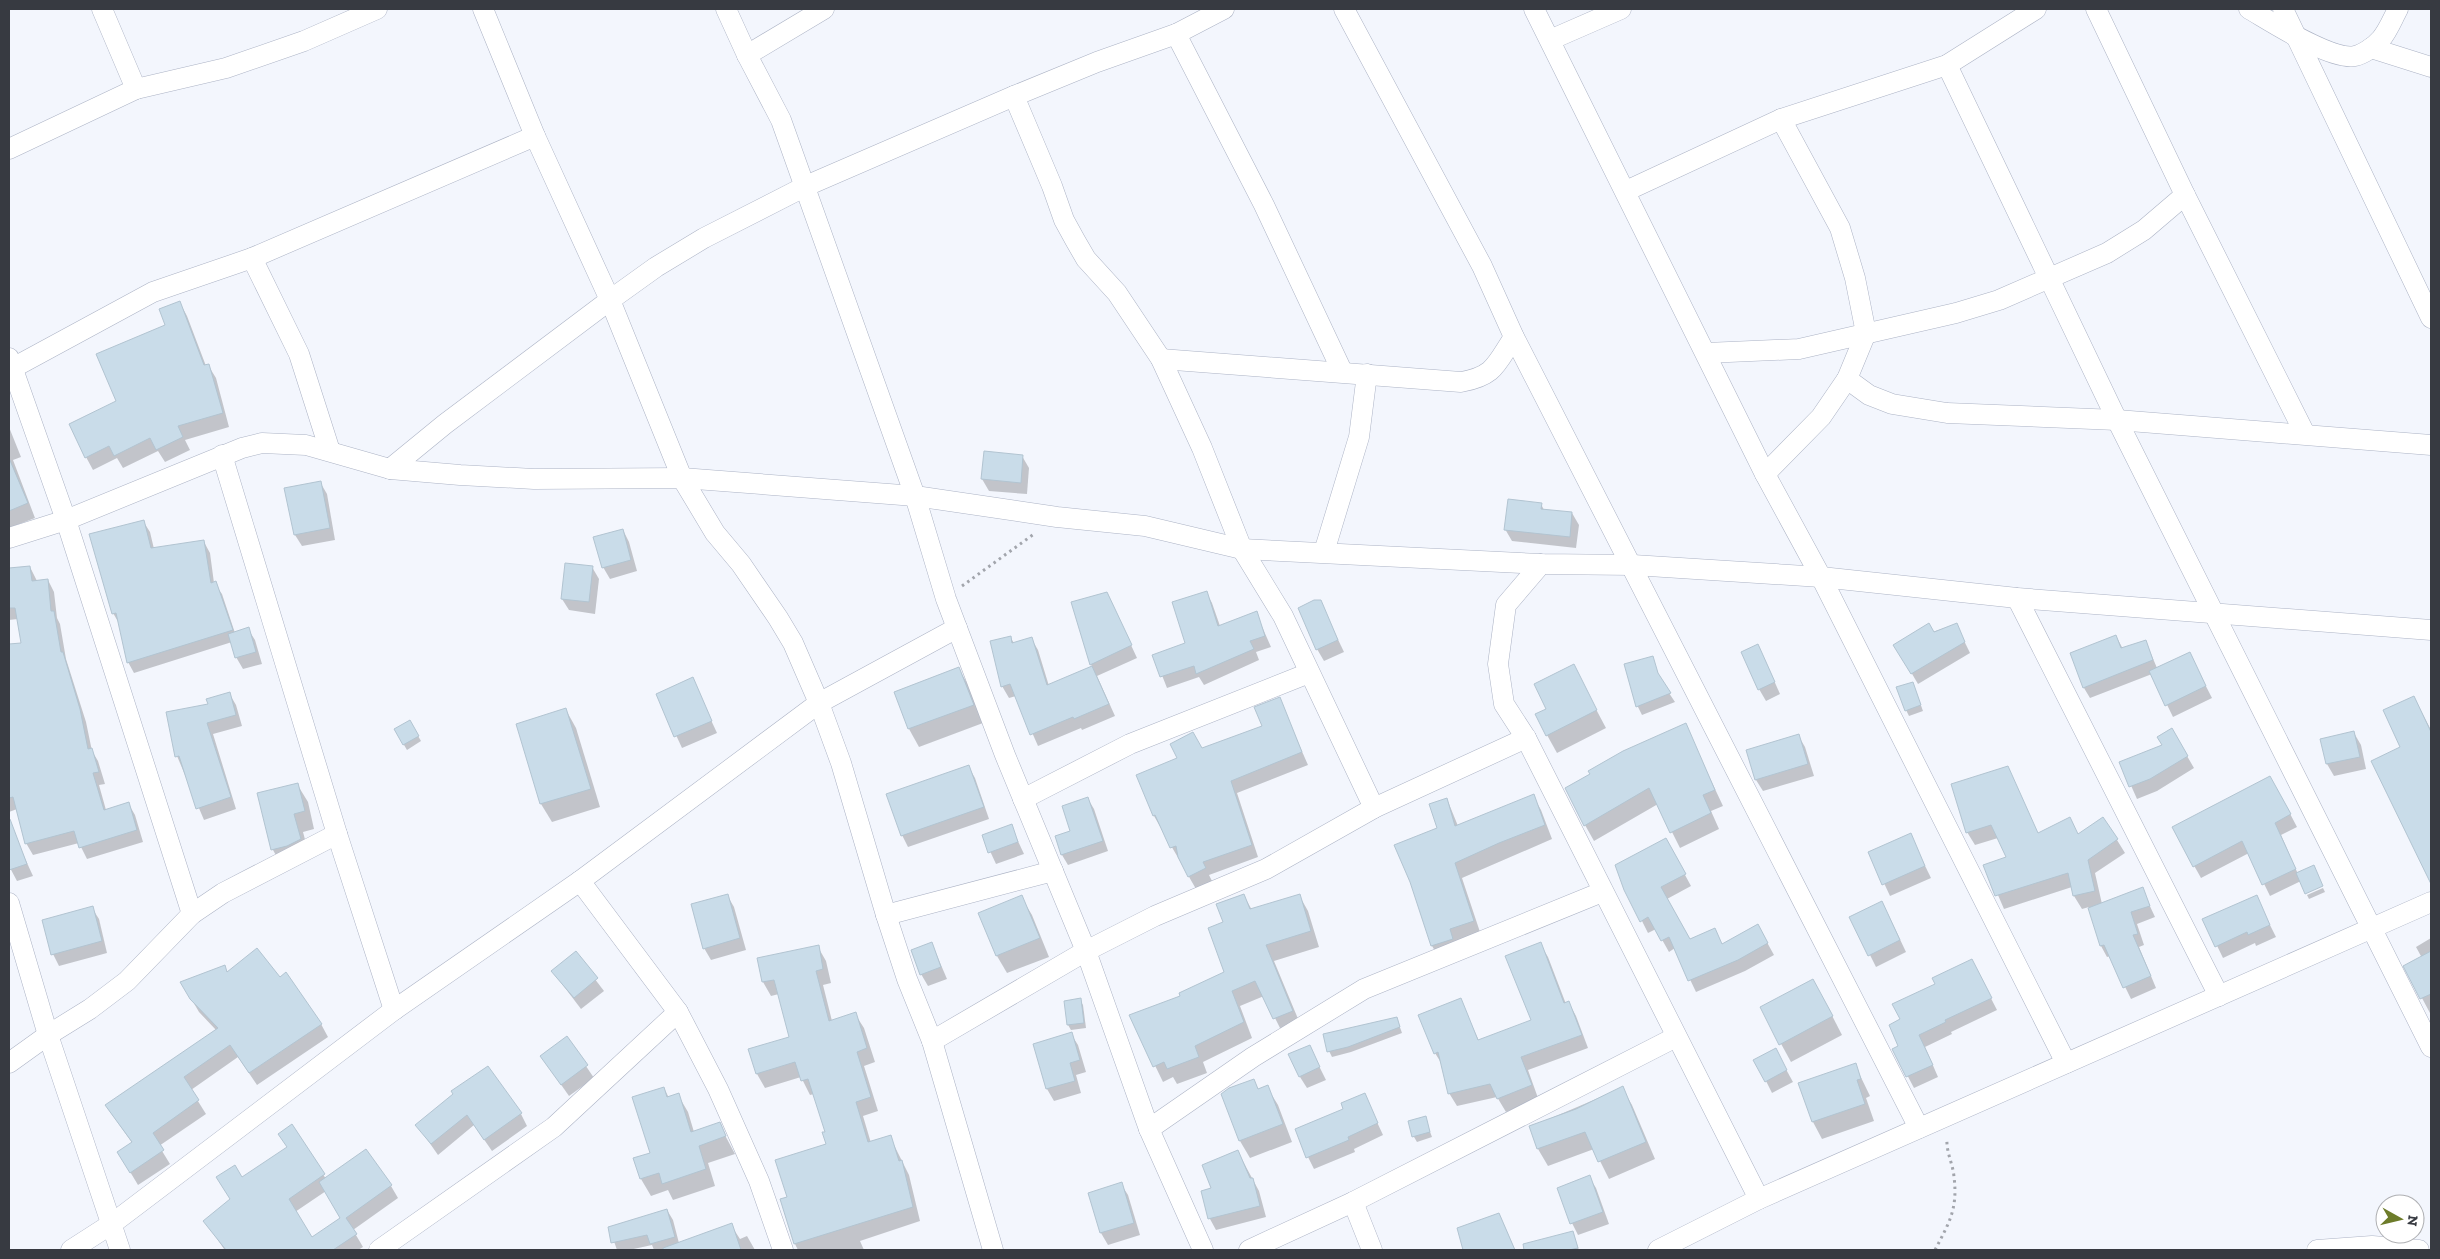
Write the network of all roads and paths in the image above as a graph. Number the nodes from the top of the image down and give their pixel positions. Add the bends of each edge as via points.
1 (102, 9) edge
2 (377, 9) edge
3 (483, 9) edge
4 (726, 9) edge
5 (824, 9) edge
6 (1224, 9) edge
7 (1344, 9) edge
8 (1534, 9) edge
9 (1621, 9) edge
10 (2036, 9) edge
11 (2096, 9) edge
12 (2249, 9) edge
13 (2283, 9) edge
14 (2398, 9) edge
15 (1176, 34) junction
16 (2297, 38) junction
17 (1550, 40) junction
18 (2371, 48) junction
19 (747, 55) junction
20 (1947, 65) junction
21 (2431, 66) edge
22 (136, 89) junction
23 (1014, 96) junction
24 (1781, 119) junction
25 (535, 136) junction
26 (9, 149) edge
27 (806, 186) junction
28 (1626, 191) junction
29 (2185, 195) junction
30 (252, 258) junction
31 (2049, 279) junction
32 (610, 300) junction
33 (2431, 318) edge
34 (1866, 333) junction
35 (1514, 337) junction
36 (1706, 353) junction
37 (1161, 359) junction
38 (10, 366) edge
39 (1342, 371) junction
40 (1368, 374) junction
41 (1847, 379) junction
42 (2117, 420) junction
43 (2305, 434) junction
44 (2431, 445) edge
45 (330, 451) junction
46 (222, 455) junction
47 (390, 469) junction
48 (1765, 474) junction
49 (682, 478) junction
50 (915, 496) junction
51 (1057, 517) junction
52 (66, 520) junction
53 (9, 538) edge
54 (1242, 549) junction
55 (1324, 552) junction
56 (1541, 564) junction
57 (1632, 565) junction
58 (1821, 577) junction
59 (946, 598) junction
60 (2017, 598) junction
61 (2216, 614) junction
62 (957, 628) junction
63 (2431, 630) edge
64 (1309, 674) junction
65 (819, 703) junction
66 (1526, 738) junction
67 (1023, 799) junction
68 (1374, 808) junction
69 (337, 834) junction
70 (1053, 871) junction
71 (580, 882) junction
72 (1602, 892) junction
73 (2431, 902) edge
74 (9, 904) edge
75 (192, 914) junction
76 (886, 915) junction
77 (2372, 928) junction
78 (1086, 951) junction
79 (2219, 996) junction
80 (394, 1010) junction
81 (678, 1012) junction
82 (48, 1035) junction
83 (1676, 1037) junction
84 (932, 1041) junction
85 (2431, 1047) edge
86 (9, 1063) edge
87 (2066, 1063) junction
88 (1950, 1115) junction
89 (1919, 1128) junction
90 (1149, 1129) junction
91 (1759, 1199) junction
92 (1353, 1202) junction
93 (113, 1223) junction
94 (71, 1250) edge
95 (120, 1250) edge
96 (379, 1250) edge
97 (783, 1250) edge
98 (993, 1250) edge
99 (1203, 1250) edge
100 (1249, 1250) edge
101 (1372, 1250) edge
102 (1658, 1250) edge
103 (1935, 1250) edge
104 (2317, 1250) edge
105 (2419, 1250) edge

1 - 22 street
2 - 22 street via 304,41 226,68
3 - 25 street
4 - 19 street
5 - 19 street
6 - 15 street
7 - 35 street via 1477,258
8 - 17 street
9 - 17 street
10 - 20 street
11 - 29 street
12 - 16 street
13 - 16 street
14 - 18 street via 2381,38
15 - 23 street
15 - 39 street via 1264,205
16 - 18 street via 2353,56
16 - 33 street
17 - 28 street
18 - 21 street
19 - 27 street via 781,120
20 - 24 street
20 - 31 street
22 - 26 street
23 - 27 street
23 - 37 street via 1075,240 1086,259 1118,293
24 - 28 street
24 - 34 street via 1840,228 1855,278
25 - 30 street
25 - 32 street
27 - 32 street via 704,238
27 - 50 street
28 - 36 street
29 - 31 street via 2144,230 2115,249
29 - 43 street
30 - 38 street via 153,292
30 - 45 street via 299,354
31 - 34 street via 1999,300 1956,313
31 - 42 street
32 - 47 street
32 - 49 street
34 - 36 street via 1799,349
34 - 41 street
35 - 40 street via 1490,372 1480,378 1461,382
35 - 57 street
36 - 48 street
37 - 39 street
37 - 54 street via 1202,448
38 - 52 street
39 - 40 street
40 - 55 street via 1359,437
41 - 42 street via 1869,395 1892,404 1946,413
41 - 48 street via 1821,417
42 - 43 street
42 - 61 street
43 - 44 street
45 - 46 street via 306,445 262,444
45 - 47 street
46 - 52 street
46 - 69 street
47 - 49 street via 534,479
48 - 58 street
49 - 50 street
49 - 65 street via 715,534 741,564 778,618 793,643
50 - 51 street
50 - 59 street
51 - 54 street via 1145,526
51 - 59 path
52 - 53 street
52 - 75 street
54 - 55 street
54 - 64 street via 1283,616
55 - 56 street
56 - 57 street
56 - 66 street via 1506,605 1498,664 1504,704
57 - 58 street
57 - 89 street
58 - 60 street
58 - 87 street
59 - 62 street
60 - 61 street
60 - 79 street
61 - 63 street
61 - 77 street
62 - 65 street
62 - 67 street
64 - 67 street via 1130,744
64 - 68 street
65 - 71 street
65 - 76 street via 841,763
66 - 68 street
66 - 72 street
67 - 70 street
68 - 78 street via 1266,869 1155,916
69 - 75 street via 223,892
69 - 80 street
70 - 76 street
70 - 78 street
71 - 80 street
71 - 81 street
72 - 83 street
72 - 90 street via 1364,989 1253,1057
73 - 77 street
74 - 82 street
75 - 82 street via 127,981
76 - 84 street
77 - 79 street
77 - 85 street
78 - 84 street
78 - 90 street
79 - 87 street
80 - 93 street
81 - 96 street via 554,1127
81 - 97 street via 718,1089 759,1181
82 - 86 street
82 - 93 street
83 - 91 street
83 - 92 street
84 - 98 street
87 - 88 street
88 - 89 street
88 - 103 path via 1946,1145 1954,1177 1954,1214
89 - 91 street
90 - 99 street
91 - 102 street
92 - 100 street
92 - 101 street
93 - 94 street
93 - 95 street
104 - 105 street via 2372,1246

